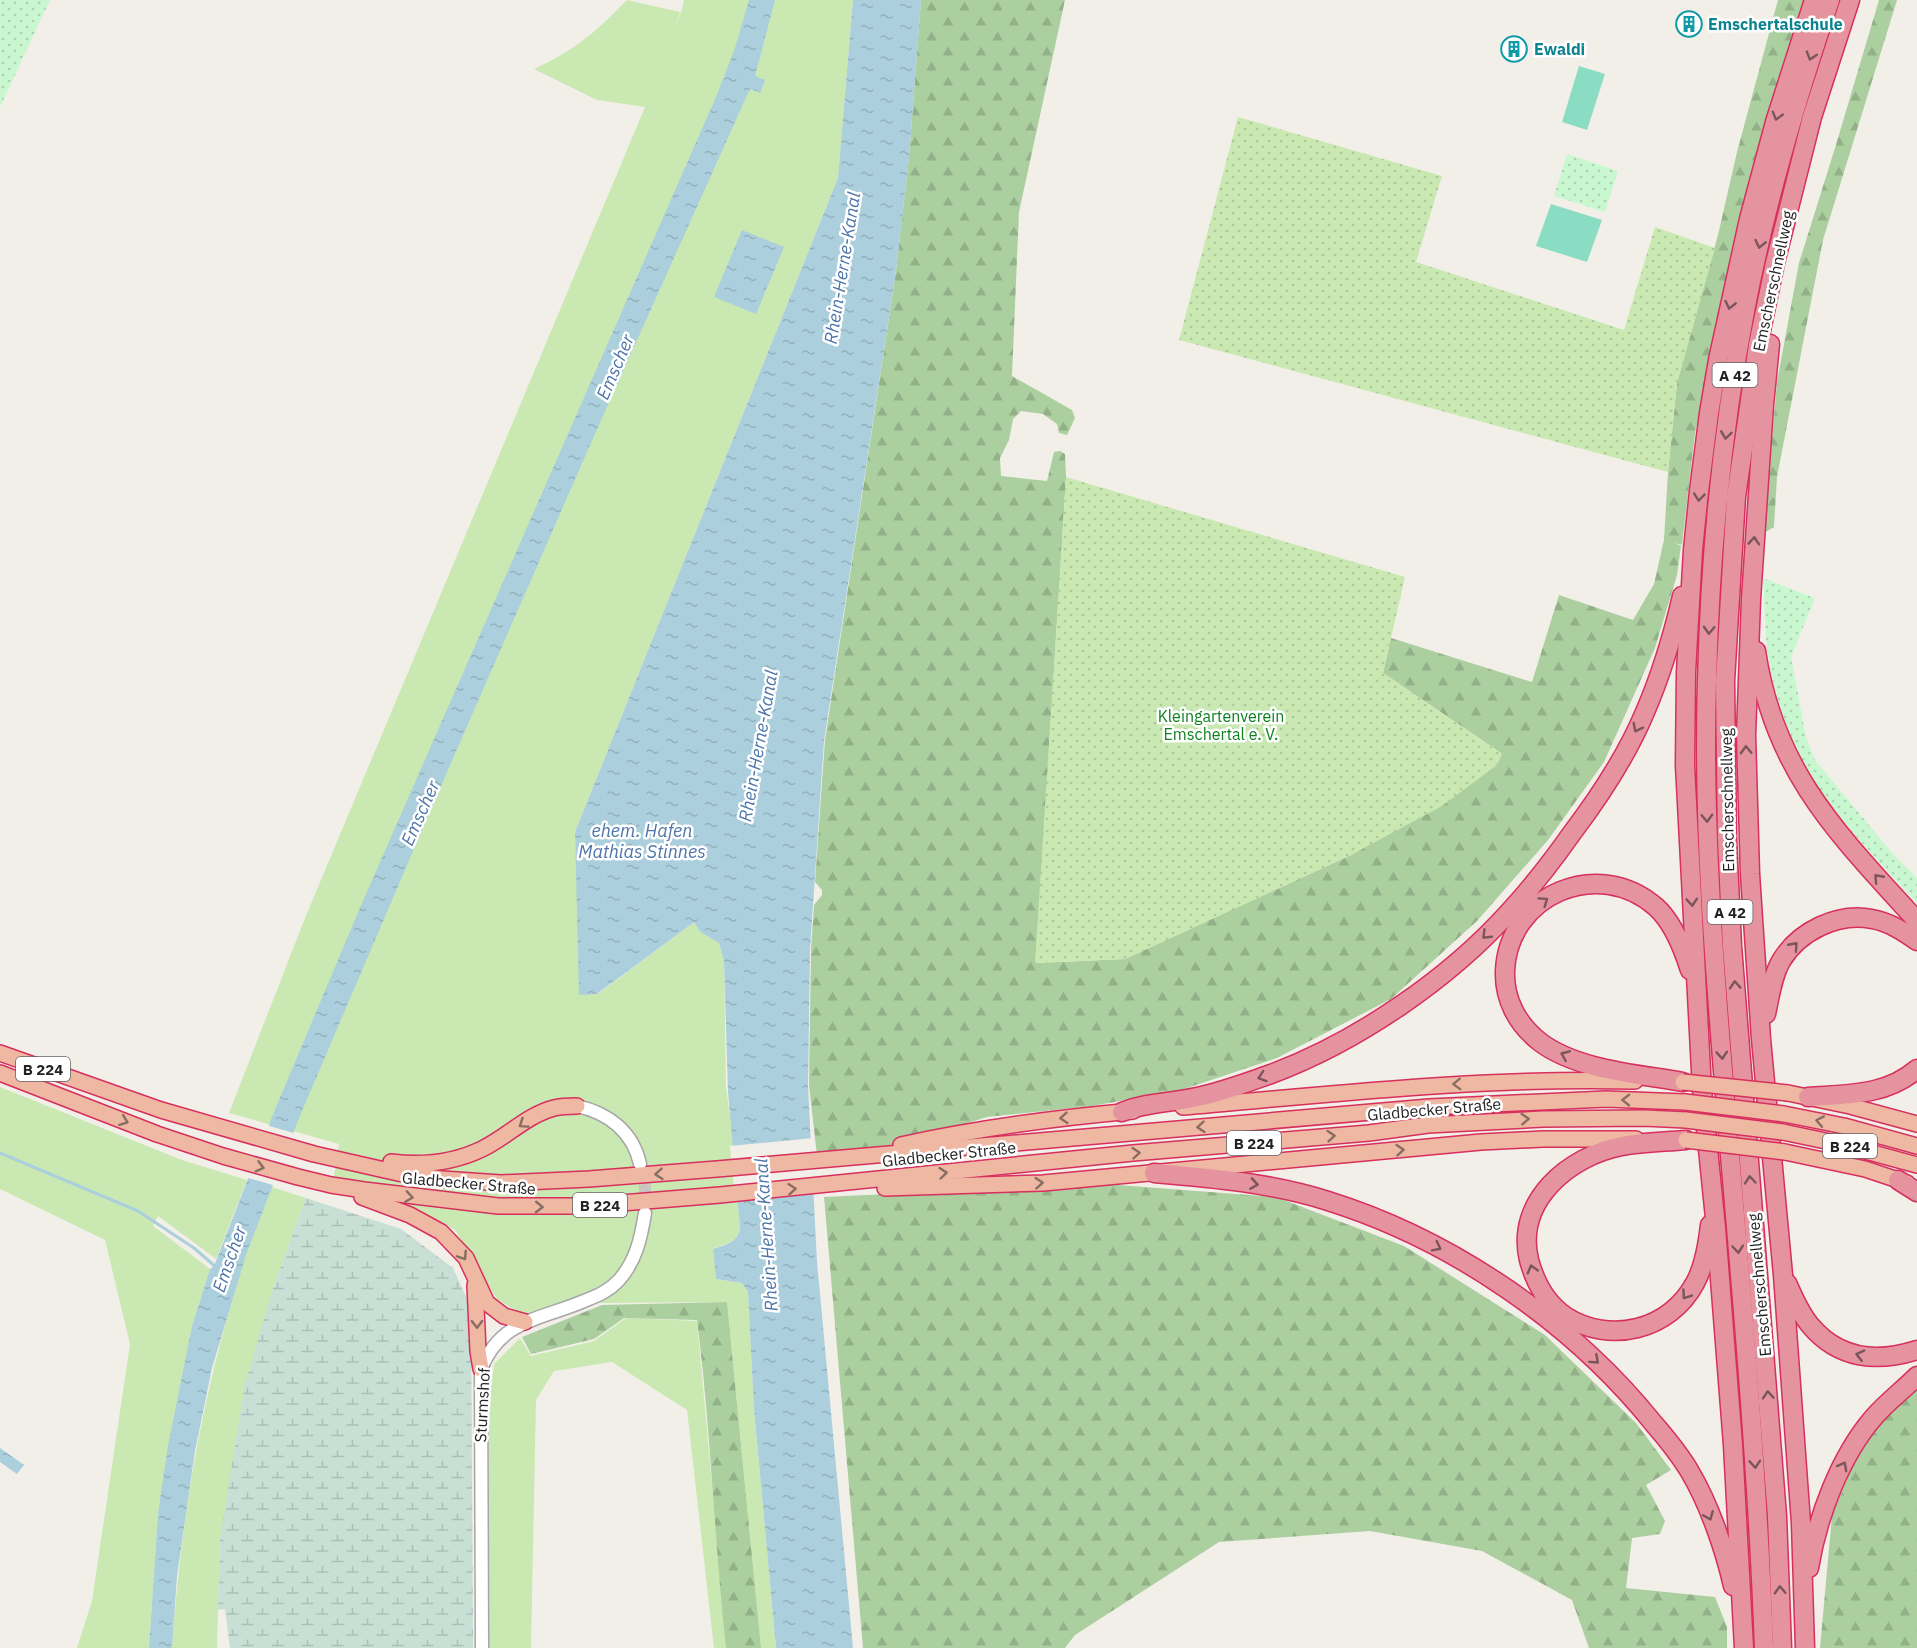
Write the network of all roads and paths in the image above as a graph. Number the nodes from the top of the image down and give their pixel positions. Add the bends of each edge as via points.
1 (1814, 0) edge
2 (1830, 0) edge
3 (1850, 0) edge
4 (1796, 180) junction
5 (1694, 550) junction
6 (1751, 599) junction
7 (1917, 921) edge
8 (1917, 941) edge
9 (1698, 1008) junction
10 (1761, 1039) junction
11 (0, 1053) edge
12 (1917, 1069) edge
13 (0, 1074) edge
14 (1683, 1082) junction
15 (1808, 1097) junction
16 (578, 1106) joint
17 (1122, 1112) junction
18 (1917, 1124) edge
19 (1686, 1140) junction
20 (1917, 1146) edge
21 (310, 1153) junction
22 (845, 1157) junction
23 (640, 1164) tunnel mouth
24 (1917, 1165) edge
25 (1154, 1173) junction
26 (1898, 1180) junction
27 (331, 1185) junction
28 (822, 1186) junction
29 (1917, 1186) edge
30 (1917, 1192) edge
31 (1713, 1200) junction
32 (645, 1213) tunnel mouth
33 (1783, 1275) junction
34 (475, 1279) junction
35 (525, 1322) junction
36 (1917, 1350) edge
37 (481, 1369) junction
38 (1917, 1376) edge
39 (1803, 1606) junction
40 (1743, 1627) junction
41 (482, 1648) edge
42 (1744, 1648) edge
43 (1764, 1648) edge
44 (1782, 1648) edge
45 (1805, 1648) edge

1 -> 5 highway via 1752,208 1718,360 1708,413
2 -> 43 highway, Emscherschnellweg / A 42 via 1773,190 1746,308 1718,505 1707,657 1706,760 1713,947 1758,1506
3 - 4 highway, Emscherschnellweg / A 42
6 -> 4 highway via 1769,351
44 -> 4 highway, Emscherschnellweg / A 42 via 1778,1516 1732,945 1725,681 1736,497 1758,345
5 -> 9 highway via 1685,765
5 -> 17 highway via 1660,674 1621,760 1568,839 1509,912 1464,957 1373,1023 1316,1054 1197,1097 1140,1105
7 -> 6 highway via 1831,825 1778,737 1755,650
10 -> 6 highway via 1746,735
10 -> 8 highway via 1781,961 1798,940 1820,926 1845,918 1872,918 1896,926
14 -> 9 highway via 1591,1065 1539,1041 1510,1006 1505,983 1506,958 1513,935 1526,915 1544,899 1566,888 1590,883 1614,885 1636,893 1656,907 1672,926 1689,968
9 - 31 highway
10 - 33 highway
11 - 21 highway, Gladbecker Straße / B 224 via 97,1088
12 - 15 highway via 1882,1090
13 -> 27 highway, Gladbecker Straße / B 224 via 223,1156
14 - 15 highway, bridge
14 -> 17 highway via 1543,1081 1427,1086
15 - 18 highway
16 -> 21 highway via 539,1113 483,1148 446,1162 395,1163
16 - 23 street via 600,1113 619,1126 633,1142
17 -> 22 highway via 956,1133
25 -> 19 highway via 1481,1142
19 - 26 highway, bridge via 1785,1152
31 -> 19 highway via 1710,1231 1695,1282 1681,1303 1661,1319 1638,1329 1612,1332 1587,1327 1564,1316 1546,1298 1533,1276 1527,1251 1528,1226 1537,1202 1552,1181 1572,1165 1600,1152
20 -> 22 highway, Gladbecker Straße / B 224, bridge via 1784,1114 1685,1102 1596,1100 1429,1107
22 -> 21 highway, Gladbecker Straße / B 224 via 501,1183 398,1173
28 -> 24 highway, Gladbecker Straße / B 224, bridge via 1428,1125 1543,1119 1686,1120 1783,1132
28 -> 25 highway via 980,1186
25 -> 40 highway via 1254,1183 1367,1215 1444,1250 1555,1324 1633,1397 1690,1472 1725,1553
26 - 29 highway
26 - 30 highway
27 -> 28 highway, Gladbecker Straße / B 224 via 507,1207 584,1206
27 -> 34 highway via 432,1226 459,1249
31 - 40 highway
32 - 35 street, Sturmshof via 634,1256 614,1284 598,1296
36 -> 33 highway via 1896,1357 1872,1358 1848,1353 1826,1341 1809,1324
33 - 39 highway via 1801,1523
34 - 35 highway via 495,1310
34 -> 37 highway
35 - 37 street, Sturmshof via 496,1341
37 - 41 street, Sturmshof
39 -> 38 highway via 1811,1554 1835,1480 1873,1418
39 - 45 highway
40 - 42 highway

